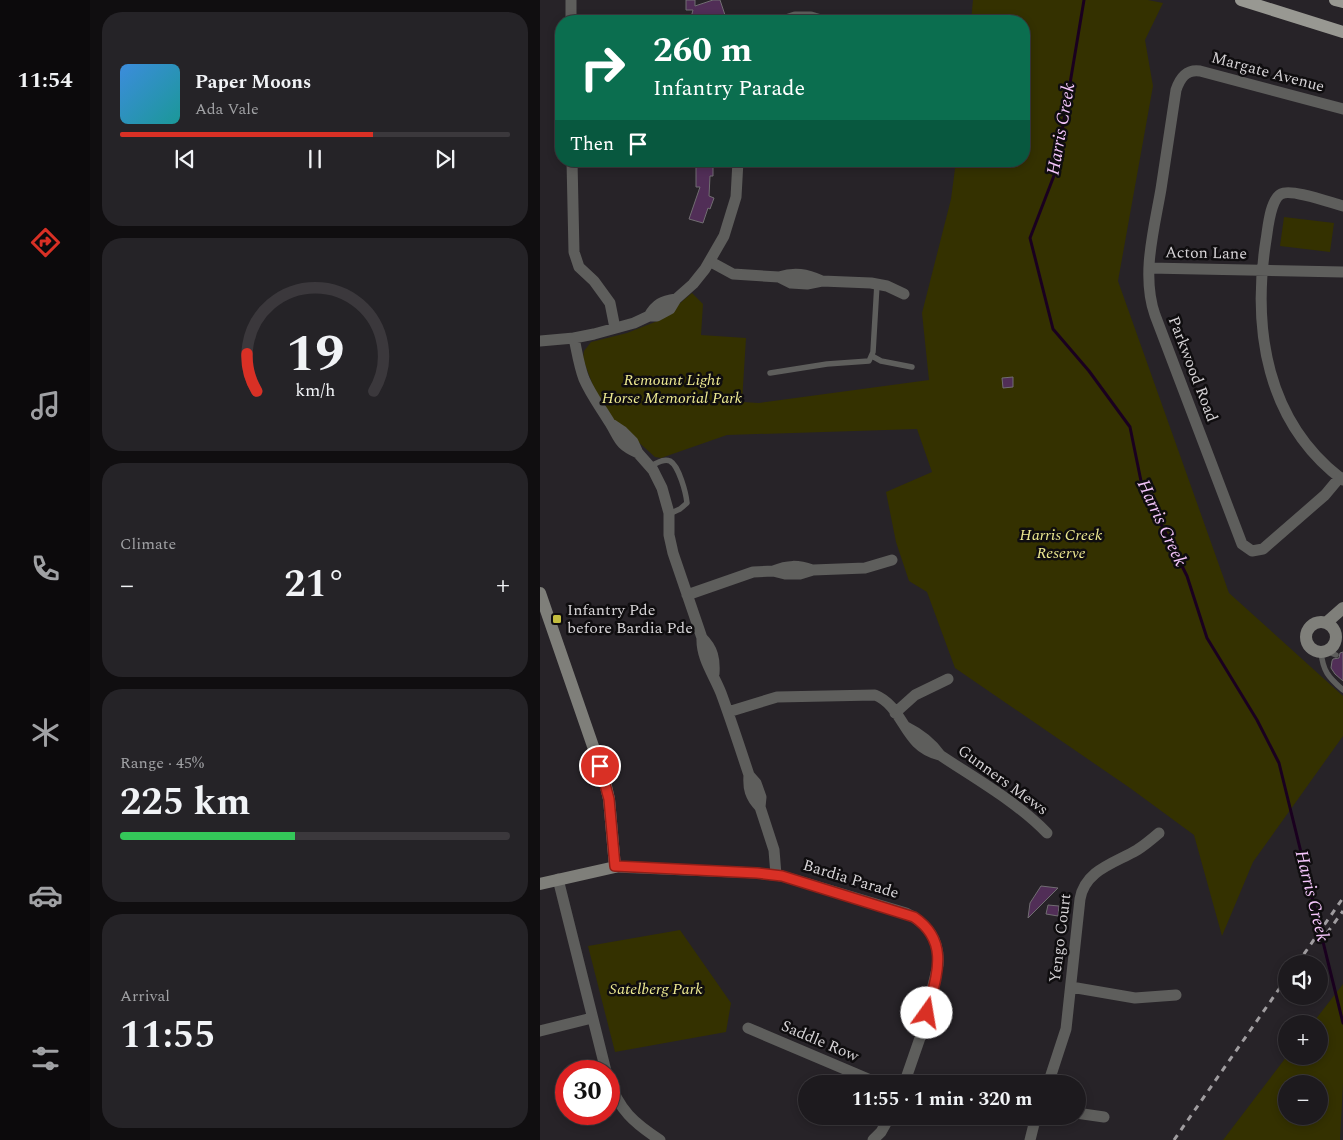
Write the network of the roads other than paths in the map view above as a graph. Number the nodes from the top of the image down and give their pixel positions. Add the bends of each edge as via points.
1 (571, 0) edge
2 (1242, 0) edge
3 (1335, 0) edge
4 (1343, 2) edge
5 (571, 15) edge
6 (1343, 32) edge
7 (1184, 74) joint
8 (1343, 109) edge
9 (572, 167) edge
10 (738, 167) edge
11 (1343, 206) edge
12 (710, 262) junction
13 (1149, 268) junction
14 (1263, 270) junction
15 (1343, 272) edge
16 (877, 284) junction
17 (904, 294) dead end
18 (615, 328) junction
19 (574, 338) junction
20 (540, 341) edge
21 (872, 356) junction
22 (912, 367) dead end
23 (770, 373) dead end
24 (650, 466) junction
25 (1341, 479) edge
26 (669, 514) junction
27 (892, 560) dead end
28 (540, 593) edge
29 (687, 595) junction
30 (1343, 608) edge
31 (1326, 622) junction
32 (1339, 631) edge
33 (1328, 652) junction
34 (948, 679) dead end
35 (1343, 690) edge
36 (728, 712) junction
37 (895, 713) junction
38 (1047, 833) dead end
39 (1160, 833) dead end
40 (615, 866) junction
41 (776, 875) junction
42 (558, 879) junction
43 (540, 884) edge
44 (1071, 987) junction
45 (1176, 995) dead end
46 (592, 1018) junction
47 (748, 1028) dead end
48 (540, 1031) edge
49 (603, 1060) edge
50 (859, 1075) edge
51 (907, 1075) edge
52 (1051, 1075) edge
53 (620, 1105) edge
54 (1086, 1114) edge
55 (1104, 1117) dead end
56 (885, 1125) edge
57 (1034, 1125) edge
58 (879, 1137) edge
59 (660, 1140) edge
60 (1030, 1140) edge

1 - 5 street
2 - 6 main road
3 - 4 main road
7 - 8 street, Margate Avenue via 1200,71
7 - 13 street, Parkwood Road via 1176,90
9 - 18 street via 574,252 579,267 610,303
10 - 12 street via 733,211
11 - 14 street via 1293,193 1278,195 1269,220
12 - 16 street via 733,274 779,278 791,283
12 - 18 street via 670,308 657,316
13 - 14 street, Acton Lane
13 - 25 street, Parkwood Road via 1152,306 1242,544 1252,551 1262,549
14 - 15 street, Acton Lane
14 - 25 street via 1263,336 1276,388 1291,423 1304,442 1318,460
16 - 17 street
16 - 21 lane
18 - 19 street
19 - 20 street
19 - 24 street via 584,380 598,407 616,437 627,448 638,452
21 - 22 lane
21 - 23 lane via 866,362 826,364
24 - 26 street via 662,488
24 - 26 lane via 663,460 670,461 686,492 686,503
26 - 29 street via 670,544
27 - 29 street via 865,568 812,570 800,574 774,571 747,573
28 - 40 street via 606,783
29 - 36 street via 707,663
30 - 31 street
31 - 32 street
31 - 33 street via 1312,624 1306,636 1314,650
32 - 33 street
33 - 35 lane via 1322,662 1328,677
34 - 37 street via 915,695
36 - 37 street, Gunners Mews via 777,697 869,694 880,698
36 - 41 street via 749,775 761,797 760,807 774,850
37 - 38 street, Gunners Mews via 906,727 919,734 940,754 1027,814
39 - 44 street, Yengo Court via 1086,880 1080,899
40 - 41 street, Bardia Parade
40 - 42 street, Bardia Parade
41 - 51 street, Bardia Parade via 906,913 922,922 933,936 938,956 936,973
42 - 43 street, Bardia Parade
42 - 46 street
44 - 45 street via 1135,998
44 - 52 street, Yengo Court via 1066,1029
46 - 48 street
46 - 49 street
47 - 50 street, Saddle Row
53 - 59 street via 642,1129
54 - 55 street
56 - 58 street
57 - 60 street

